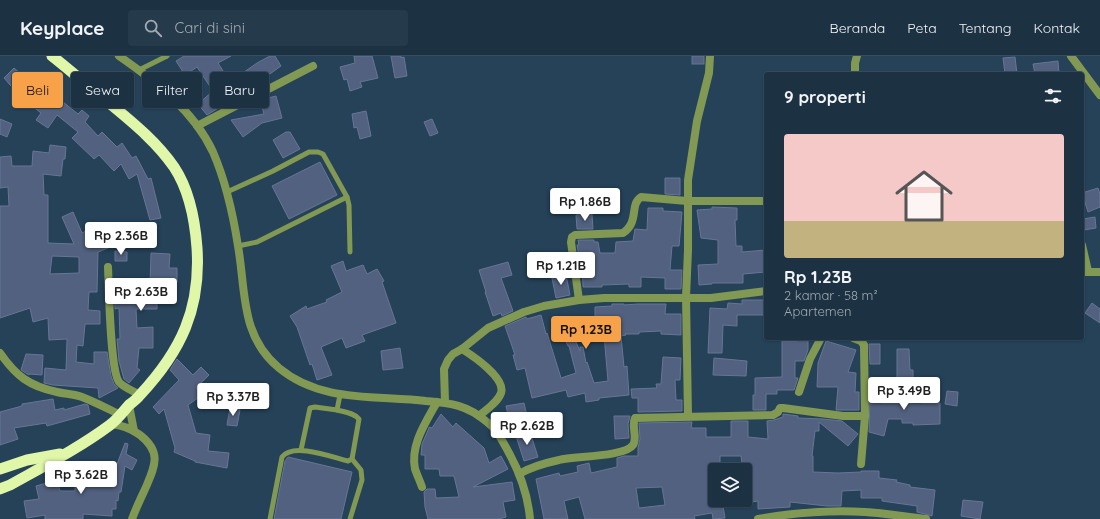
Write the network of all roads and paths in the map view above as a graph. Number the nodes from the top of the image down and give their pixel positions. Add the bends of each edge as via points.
1 (52, 56) edge
2 (119, 56) edge
3 (167, 56) edge
4 (710, 56) edge
5 (857, 56) edge
6 (1071, 56) edge
7 (313, 66) dead end
8 (139, 70) junction
9 (855, 72) edge
10 (1083, 72) edge
11 (1084, 73) edge
12 (1100, 95) edge
13 (197, 126) junction
14 (227, 192) junction
15 (347, 197) junction
16 (687, 201) junction
17 (764, 201) edge
18 (238, 246) junction
19 (350, 252) dead end
20 (108, 267) dead end
21 (1085, 272) edge
22 (1100, 272) edge
23 (764, 291) edge
24 (686, 297) junction
25 (579, 300) junction
26 (820, 340) edge
27 (858, 340) edge
28 (462, 349) junction
29 (0, 353) edge
30 (865, 391) junction
31 (799, 392) dead end
32 (899, 392) dead end
33 (140, 395) junction
34 (340, 395) junction
35 (441, 402) junction
36 (129, 405) junction
37 (337, 410) junction
38 (122, 415) junction
39 (479, 416) junction
40 (688, 416) junction
41 (865, 416) junction
42 (111, 424) junction
43 (134, 431) junction
44 (301, 450) junction
45 (70, 452) junction
46 (352, 459) junction
47 (861, 464) dead end
48 (0, 469) edge
49 (519, 474) junction
50 (422, 487) dead end
51 (0, 489) edge
52 (842, 515) edge
53 (132, 519) edge
54 (270, 519) edge
55 (350, 519) edge
56 (530, 519) edge
57 (758, 519) edge
58 (926, 519) edge

1 - 33 highway via 138,127 159,148 175,168 191,207 197,252 194,303 186,330 176,349
2 - 8 street
3 - 8 lane
4 - 16 street via 709,73 692,146
5 - 9 street
6 - 10 street
7 - 13 street
8 - 13 street via 169,95
11 - 12 street
13 - 14 street via 213,152
14 - 15 lane via 309,152 318,152 323,154
14 - 18 street
15 - 18 lane via 257,242
15 - 19 lane
16 - 17 street
16 - 24 street
16 - 25 street via 641,197 636,203 633,223 624,233 572,237
18 - 34 street via 247,313 259,344 278,367 292,378 308,386
20 - 33 street via 112,351 116,377 123,385
21 - 22 street
23 - 24 street via 711,298
24 - 25 street
24 - 40 street
25 - 28 street via 524,312 488,328
26 - 31 street via 810,359
27 - 30 street via 864,345
28 - 35 street via 453,354 444,370
28 - 39 street via 494,374 500,385 501,394
29 - 38 street via 13,371 32,385 80,397
30 - 32 street
30 - 41 street
33 - 36 highway
34 - 35 street
34 - 37 lane
35 - 39 street via 457,404
35 - 50 street via 416,443 415,469
36 - 38 highway
36 - 43 street
37 - 44 lane via 310,408
37 - 46 lane via 351,414 359,420
38 - 42 highway
39 - 49 street via 489,422 502,440
40 - 41 street via 773,414 780,408 843,416
40 - 49 street via 635,418 635,441 631,447 618,453 559,460
41 - 47 street
42 - 43 street
42 - 45 highway
43 - 53 street via 150,444 155,457 154,467
44 - 46 lane via 348,461
44 - 54 lane via 290,450 282,457
45 - 48 highway via 27,460
45 - 51 highway
46 - 55 lane via 361,470 362,480
49 - 56 street via 529,505
52 - 57 street via 814,512
52 - 58 street via 866,512

